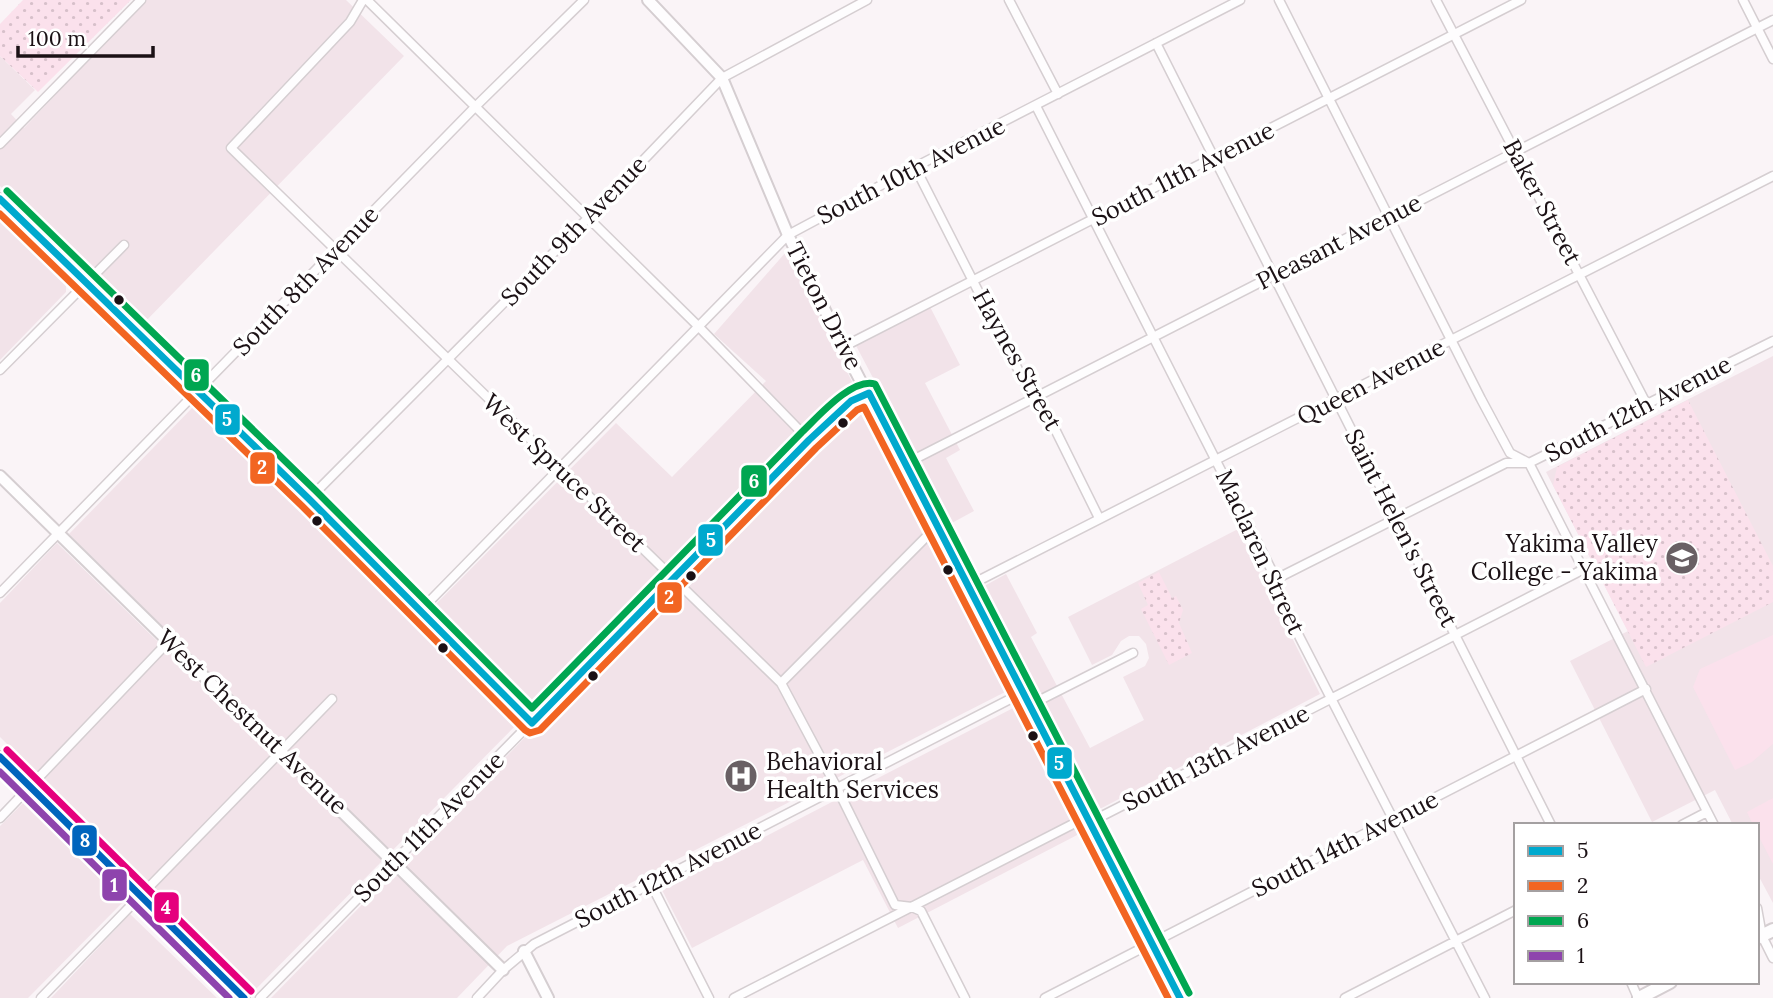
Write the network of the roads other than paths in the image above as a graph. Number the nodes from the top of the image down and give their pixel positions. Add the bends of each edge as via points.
1 (141, 0) edge
2 (365, 0) edge
3 (584, 0) edge
4 (648, 0) edge
5 (867, 0) edge
6 (1009, 0) edge
7 (1240, 0) edge
8 (1279, 0) edge
9 (1436, 0) edge
10 (1521, 0) edge
11 (1743, 0) edge
12 (1773, 20) edge
13 (1757, 28) junction
14 (1454, 34) junction
15 (1156, 43) junction
16 (1773, 59) edge
17 (722, 78) junction
18 (1058, 94) junction
19 (1328, 99) junction
20 (1036, 106) junction
21 (475, 107) junction
22 (0, 144) edge
23 (1516, 152) junction
24 (1213, 158) junction
25 (915, 167) junction
26 (1773, 176) edge
27 (0, 199) edge
28 (1388, 216) junction
29 (588, 218) junction
30 (1094, 220) junction
31 (788, 235) junction
32 (124, 245) dead end
33 (335, 250) junction
34 (1579, 275) junction
35 (1273, 276) junction
36 (974, 280) junction
37 (86, 283) junction
38 (698, 326) junction
39 (1154, 337) junction
40 (1451, 341) junction
41 (1773, 341) edge
42 (843, 347) junction
43 (448, 359) junction
44 (0, 370) edge
45 (198, 392) junction
46 (869, 393) junction
47 (1033, 399) junction
48 (1336, 400) junction
49 (1647, 405) junction
50 (809, 440) junction
51 (1216, 459) junction
52 (1530, 463) junction
53 (905, 464) junction
54 (559, 469) junction
55 (0, 476) edge
56 (309, 499) junction
57 (1099, 518) junction
58 (1397, 519) junction
59 (937, 526) junction
60 (58, 534) junction
61 (1584, 569) junction
62 (672, 579) junction
63 (1276, 579) junction
64 (968, 586) junction
65 (0, 593) edge
66 (420, 611) junction
67 (1455, 635) junction
68 (169, 641) junction
69 (1133, 653) dead end
70 (781, 683) junction
71 (1646, 689) junction
72 (1022, 693) junction
73 (1332, 698) junction
74 (332, 699) dead end
75 (531, 723) junction
76 (281, 751) junction
77 (0, 757) edge
78 (1516, 758) junction
79 (31, 787) junction
80 (837, 788) junction
81 (1707, 812) junction
82 (0, 818) edge
83 (1088, 819) junction
84 (1394, 819) junction
85 (1550, 823) edge
86 (1686, 823) edge
87 (1713, 823) edge
88 (395, 862) junction
89 (651, 884) junction
90 (141, 896) junction
91 (912, 907) junction
92 (1514, 911) edge
93 (1759, 916) edge
94 (1764, 935) edge
95 (1456, 941) junction
96 (1152, 943) junction
97 (524, 951) junction
98 (1773, 958) edge
99 (503, 970) junction
100 (1666, 984) edge
101 (41, 998) edge
102 (244, 998) edge
103 (260, 998) edge
104 (477, 998) edge
105 (548, 998) edge
106 (709, 998) edge
107 (734, 998) edge
108 (965, 998) edge
109 (1045, 998) edge
110 (1180, 998) edge
111 (1345, 998) edge
112 (1485, 998) edge
113 (1639, 998) edge

1 - 22 street
2 - 21 street
2 - 33 street, West Spruce Street via 350,22 231,148
3 - 21 street, South 8th Avenue
4 - 17 street, Tieton Drive
5 - 17 street, South 9th Avenue
6 - 18 street
7 - 15 street, South 10th Avenue
8 - 19 street
9 - 14 street, Baker Street
10 - 14 street, South 11th Avenue
11 - 13 street
12 - 13 street, Pleasant Avenue
13 - 16 street
13 - 23 street, Pleasant Avenue
14 - 19 street, South 11th Avenue
14 - 23 street, Baker Street
15 - 18 street, South 10th Avenue
15 - 24 street, Saint Helen's Street
17 - 29 street, South 9th Avenue
17 - 31 street, Tieton Drive
18 - 20 street, South 10th Avenue
19 - 24 street, South 11th Avenue
19 - 28 street
20 - 25 street, South 10th Avenue
20 - 30 street, Maclaren Street
21 - 29 street
21 - 33 street, South 8th Avenue
23 - 28 street, Pleasant Avenue
23 - 34 street, Baker Street
24 - 30 street, South 11th Avenue
24 - 35 street, Saint Helen's Street
25 - 31 street, South 10th Avenue
25 - 36 street, Haynes Street
26 - 34 street, Queen Avenue
27 - 37 street
28 - 35 street, Pleasant Avenue
28 - 40 street
29 - 38 street
29 - 43 street, South 9th Avenue
30 - 36 street, South 11th Avenue
30 - 39 street, Maclaren Street
31 - 38 street, South 10th Avenue
31 - 42 street, Tieton Drive
32 - 37 street
33 - 43 street, West Spruce Street
33 - 45 street, South 8th Avenue
34 - 40 street, Queen Avenue
34 - 49 street, Baker Street
35 - 39 street, Pleasant Avenue
35 - 48 street, Saint Helen's Street
36 - 42 street, South 11th Avenue
36 - 47 street, Haynes Street
37 - 44 street
37 - 45 street
38 - 50 street
38 - 54 street, South 10th Avenue
39 - 47 street, Pleasant Avenue
39 - 51 street, Maclaren Street
40 - 48 street, Queen Avenue
40 - 52 street via 1510,453
41 - 49 street, South 12th Avenue
42 - 46 street, Tieton Drive
43 - 54 street, West Spruce Street
43 - 56 street, South 9th Avenue
45 - 56 street
45 - 60 street, South 8th Avenue
46 - 50 street, South 11th Avenue via 851,401
46 - 53 street, Tieton Drive
47 - 53 street, Pleasant Avenue
47 - 57 street, Haynes Street via 1047,413
48 - 51 street, Queen Avenue
48 - 58 street, Saint Helen's Street
49 - 52 street, South 12th Avenue
50 - 62 street, South 11th Avenue
51 - 57 street, Queen Avenue
51 - 63 street, Maclaren Street
52 - 58 street, South 12th Avenue via 1506,463
52 - 61 street
53 - 59 street, Tieton Drive
54 - 62 street, West Spruce Street
54 - 66 street, South 10th Avenue
55 - 60 street, West Chestnut Avenue
56 - 66 street
57 - 64 street, Queen Avenue
58 - 63 street, South 12th Avenue
58 - 67 street, Saint Helen's Street
59 - 64 street, Tieton Drive
59 - 70 street
60 - 65 street, South 8th Avenue
60 - 68 street, West Chestnut Avenue
61 - 67 street, South 13th Avenue
61 - 71 street
62 - 70 street, West Spruce Street
62 - 75 street, South 11th Avenue
63 - 73 street, Maclaren Street via 1278,592
64 - 72 street, Tieton Drive
66 - 75 street
67 - 73 street, South 13th Avenue
67 - 78 street, Saint Helen's Street
68 - 76 street, West Chestnut Avenue
68 - 79 street
69 - 72 street, South 12th Avenue via 1036,702
70 - 80 street, West Spruce Street
71 - 78 street, South 14th Avenue
71 - 81 street
72 - 80 street, South 12th Avenue
72 - 83 street, Tieton Drive
73 - 83 street, South 13th Avenue via 1102,816
73 - 84 street, Maclaren Street
74 - 76 street
75 - 88 street, South 11th Avenue
76 - 88 street, West Chestnut Avenue
76 - 90 street
77 - 79 street
78 - 84 street, South 14th Avenue
78 - 85 street, Saint Helen's Street
79 - 82 street
79 - 90 street
80 - 89 street, South 12th Avenue
80 - 91 street, West Spruce Street via 895,905
81 - 86 street
81 - 87 street
83 - 91 street, South 13th Avenue
83 - 96 street, Tieton Drive
84 - 95 street, Maclaren Street
84 - 96 street, South 14th Avenue
88 - 99 street, West Chestnut Avenue
88 - 103 street, South 11th Avenue
89 - 97 street, South 12th Avenue
89 - 106 street
90 - 101 street
90 - 102 street
91 - 107 street, South 13th Avenue
91 - 108 street, West Spruce Street via 921,911
92 - 95 street
93 - 94 street
94 - 98 street
95 - 111 street
95 - 112 street, Maclaren Street
96 - 109 street, South 14th Avenue
96 - 110 street, Tieton Drive
97 - 99 street, South 12th Avenue
97 - 105 street
99 - 104 street, South 12th Avenue
100 - 113 main road

